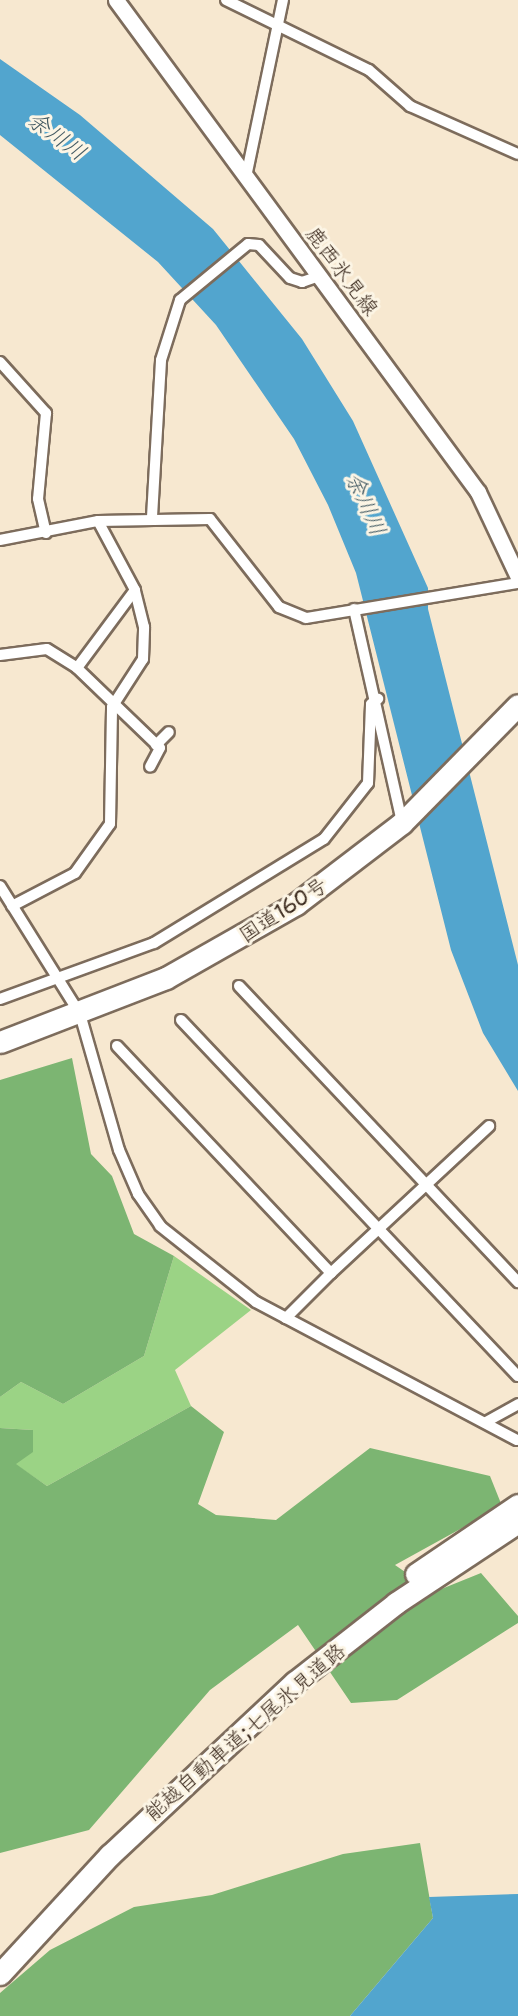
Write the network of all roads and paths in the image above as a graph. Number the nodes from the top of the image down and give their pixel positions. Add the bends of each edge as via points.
1 (116, 0) edge
2 (226, 0) edge
3 (283, 0) edge
4 (277, 23) junction
5 (518, 154) edge
6 (246, 177) junction
7 (319, 276) junction
8 (0, 362) edge
9 (152, 516) junction
10 (98, 521) junction
11 (46, 533) junction
12 (0, 540) edge
13 (518, 577) edge
14 (518, 583) edge
15 (135, 590) junction
16 (354, 609) junction
17 (0, 655) edge
18 (76, 668) junction
19 (378, 699) junction
20 (112, 707) junction
21 (515, 716) edge
22 (169, 732) dead end
23 (156, 745) junction
24 (150, 767) dead end
25 (402, 823) junction
26 (0, 886) edge
27 (12, 906) junction
28 (59, 982) junction
29 (238, 986) dead end
30 (0, 999) edge
31 (80, 1014) junction
32 (181, 1020) dead end
33 (0, 1042) edge
34 (117, 1046) dead end
35 (489, 1126) dead end
36 (427, 1183) junction
37 (378, 1229) junction
38 (331, 1273) junction
39 (518, 1282) edge
40 (286, 1318) junction
41 (518, 1377) edge
42 (518, 1404) edge
43 (486, 1422) junction
44 (517, 1440) edge
45 (518, 1505) edge
46 (518, 1522) edge
47 (0, 1954) edge
48 (0, 1974) edge

1 - 6 main road, 鹿西氷見線
2 - 4 street
3 - 4 street
4 - 5 street via 369,70 410,106
4 - 6 street
6 - 7 main road, 鹿西氷見線
7 - 9 street via 302,282 290,278 259,244 240,248 180,300 161,360
7 - 13 main road, 鹿西氷見線 via 478,492
8 - 11 street via 46,413 38,499
9 - 10 street
9 - 16 street via 215,522 279,607 292,616
10 - 11 street
10 - 15 street
11 - 12 street
14 - 16 street
15 - 18 street
15 - 20 street via 144,627 143,659
16 - 19 street
17 - 18 street via 46,650
18 - 20 street
19 - 25 street
19 - 28 street via 371,704 368,783 324,839 154,943
20 - 23 street
20 - 27 street via 110,824 75,873
21 - 25 highway, 国道160号
22 - 23 street
23 - 24 street via 160,753
25 - 31 highway, 国道160号 via 324,884 233,943
26 - 27 street
27 - 28 street
28 - 30 street
28 - 31 street
29 - 36 street
31 - 33 highway, 国道160号
31 - 40 street via 138,1194 160,1226
32 - 37 street
34 - 38 street
35 - 36 street
36 - 37 street
36 - 39 street
37 - 38 street
37 - 41 street
38 - 40 street
40 - 43 street
42 - 43 street
43 - 44 street
45 - 47 highway, 能越自動車道;七尾氷見道路 via 361,1613 256,1699 99,1847
46 - 48 highway, 能越自動車道;七尾氷見道路 via 396,1603 295,1682 110,1855

